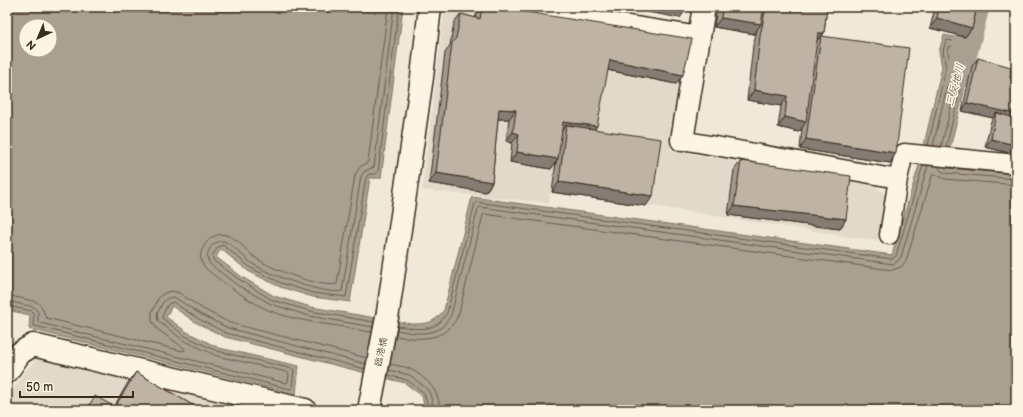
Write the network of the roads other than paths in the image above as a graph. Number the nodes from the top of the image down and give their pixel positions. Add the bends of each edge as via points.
1 (430, 7) edge
2 (511, 7) edge
3 (704, 7) edge
4 (699, 36) junction
5 (682, 140) joint
6 (1016, 164) edge
7 (898, 179) junction
8 (889, 235) dead end
9 (7, 372) edge
10 (371, 401) edge
11 (305, 410) edge

1 - 10 street, 臨港橋 via 388,312
2 - 4 street
3 - 4 street
4 - 5 street
5 - 7 street
6 - 7 street via 904,153
7 - 8 street
9 - 11 street via 20,353 33,345

